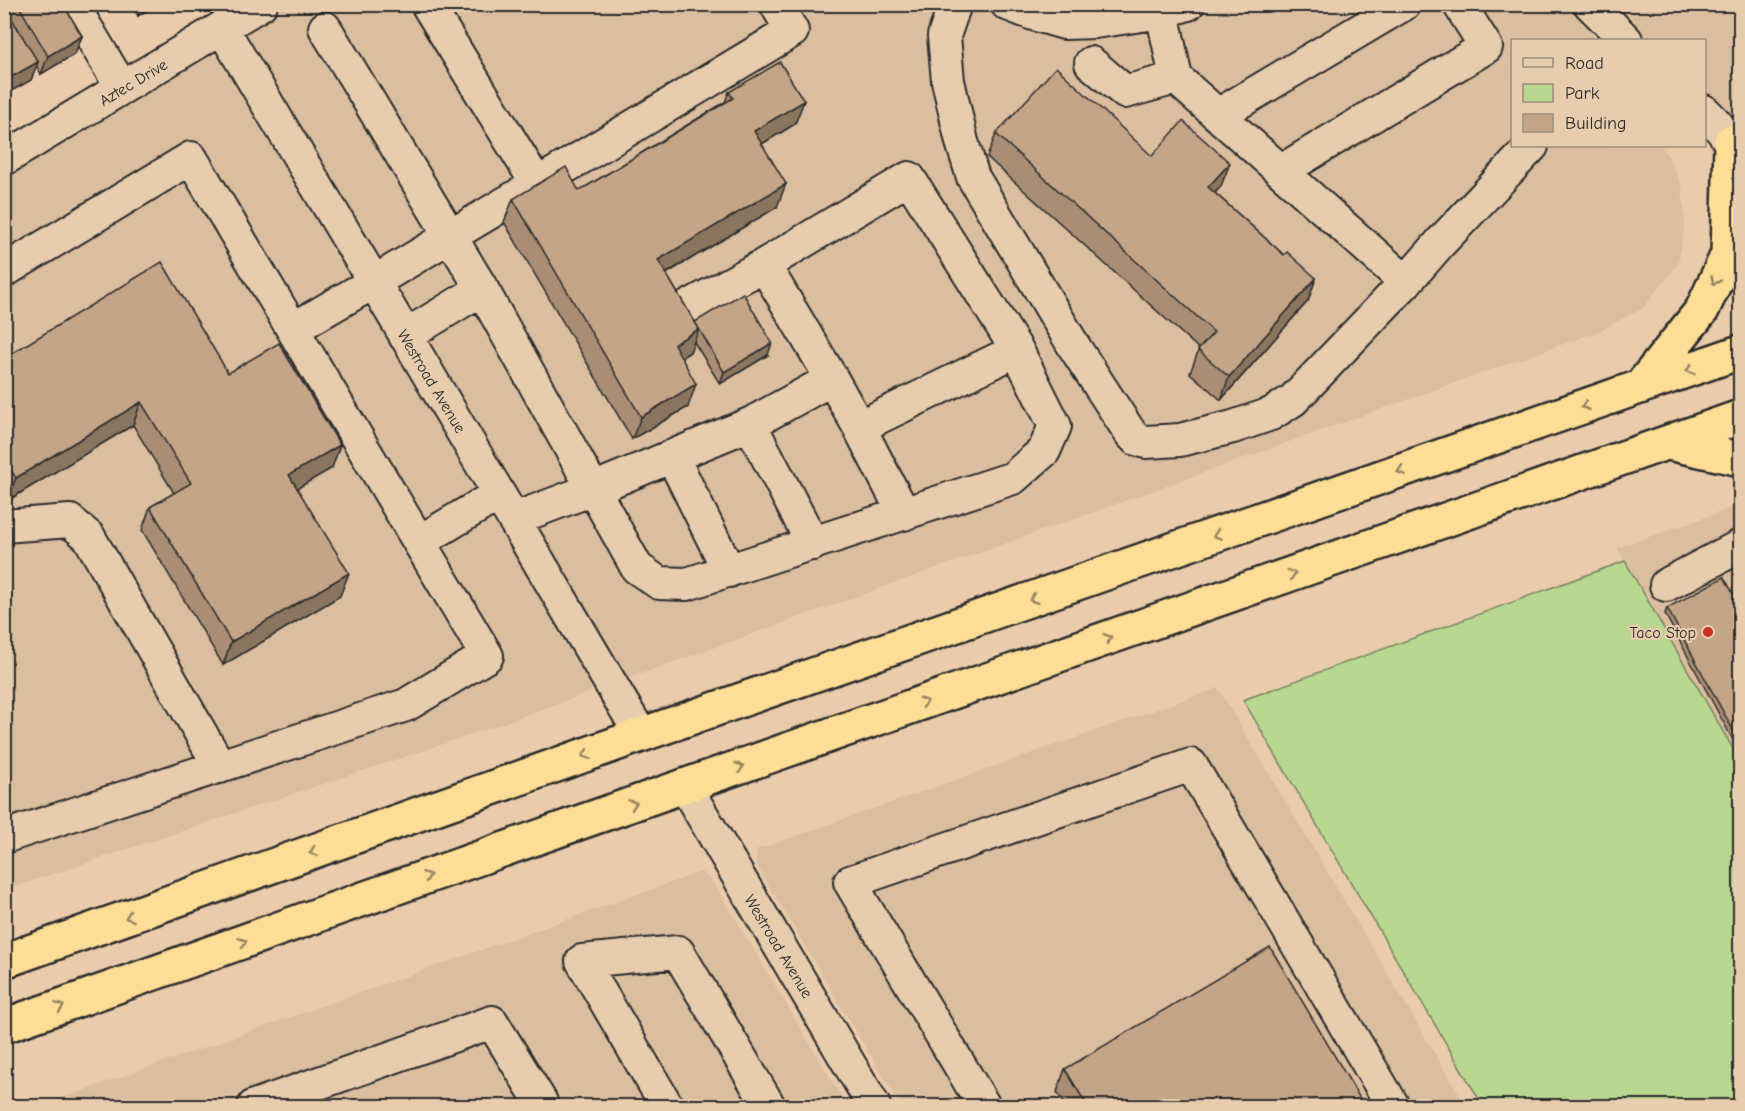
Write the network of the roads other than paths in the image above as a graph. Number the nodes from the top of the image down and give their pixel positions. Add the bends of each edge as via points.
1 (72, 4) edge
2 (261, 4) edge
3 (427, 4) edge
4 (776, 4) edge
5 (955, 4) edge
6 (1404, 4) edge
7 (1460, 4) edge
8 (1590, 4) edge
9 (1025, 8) edge
10 (1175, 8) edge
11 (222, 28) junction
12 (325, 28) dead end
13 (1625, 39) edge
14 (1091, 63) dead end
15 (1176, 78) junction
16 (122, 88) junction
17 (1706, 113) edge
18 (1218, 115) junction
19 (1531, 147) edge
20 (1737, 151) edge
21 (4, 159) edge
22 (1281, 171) junction
23 (537, 184) junction
24 (450, 236) junction
25 (764, 265) junction
26 (4, 271) edge
27 (374, 282) junction
28 (1406, 282) junction
29 (482, 289) junction
30 (682, 310) edge
31 (293, 329) junction
32 (405, 336) junction
33 (1017, 350) junction
34 (1740, 352) edge
35 (832, 379) junction
36 (1640, 387) junction
37 (1740, 417) edge
38 (750, 424) junction
39 (860, 427) junction
40 (1668, 443) junction
41 (672, 456) junction
42 (1740, 459) edge
43 (592, 489) junction
44 (506, 507) junction
45 (904, 514) junction
46 (4, 526) edge
47 (419, 542) junction
48 (813, 543) junction
49 (1740, 546) edge
50 (729, 571) junction
51 (1666, 585) dead end
52 (641, 735) junction
53 (220, 767) junction
54 (685, 786) junction
55 (4, 837) edge
56 (4, 961) edge
57 (4, 1026) edge
58 (537, 1105) edge
59 (254, 1107) edge
60 (667, 1107) edge
61 (769, 1107) edge
62 (874, 1107) edge
63 (984, 1107) edge
64 (1393, 1107) edge

1 - 16 street
2 - 11 street, Aztec Drive
3 - 23 street
4 - 23 street via 792,31
5 - 28 street via 944,36 948,81 973,177 1075,348 1136,438 1146,442 1180,440 1271,414 1293,400
6 - 18 street
7 - 22 street via 1486,47
8 - 13 street
9 - 10 street via 1064,23 1095,22
10 - 15 street
11 - 16 street, Aztec Drive
11 - 27 street, Westroad Avenue
12 - 24 street
14 - 15 street via 1125,92
15 - 18 street
16 - 21 street, Aztec Drive
17 - 20 street
18 - 22 street
19 - 28 street
20 -> 36 highway via 1728,254 1702,310
22 - 28 street
23 - 24 street
24 - 27 street
24 - 29 street
25 - 30 street
25 - 33 street via 909,178
25 - 35 street
26 - 31 street via 191,158
27 - 31 street
27 - 32 street, Westroad Avenue
29 - 32 street
29 - 43 street
31 - 47 street
32 - 44 street, Westroad Avenue
33 - 39 street
33 - 45 street via 1054,426 1044,451 1013,478
34 -> 36 highway
35 - 38 street
35 - 39 street
36 -> 52 highway
37 - 40 highway
38 - 41 street
38 - 48 street
39 - 45 street
40 - 42 highway
54 -> 40 highway
41 - 43 street
41 - 50 street
43 - 44 street
43 - 50 street via 637,568 659,583 687,584
44 - 47 street
44 - 52 street, Westroad Avenue
45 - 48 street
46 - 53 street via 70,521 89,537
47 - 53 street via 487,656 406,705
48 - 50 street
49 - 51 street
52 -> 56 highway
53 - 55 street
57 -> 54 highway
54 - 62 street, Westroad Avenue
58 - 59 street via 492,1022
60 - 61 street via 582,961 678,952
63 - 64 street via 850,882 1191,765

